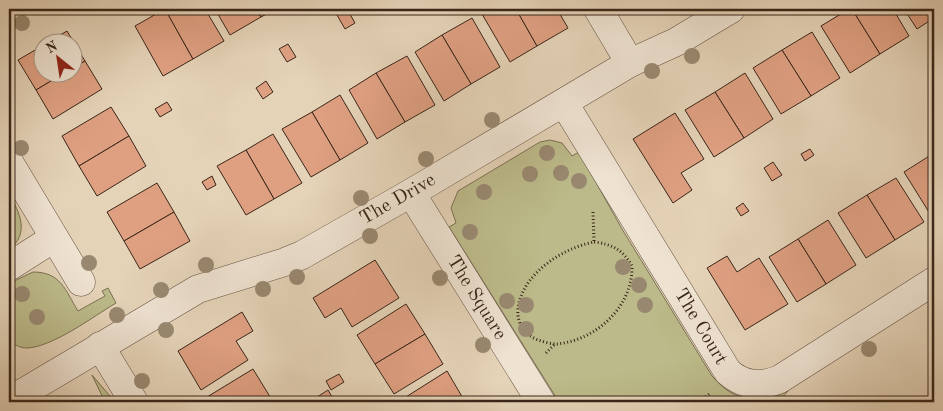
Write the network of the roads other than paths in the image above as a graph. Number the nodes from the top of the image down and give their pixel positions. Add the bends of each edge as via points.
1 (598, 9) edge
2 (731, 9) edge
3 (630, 63) junction
4 (564, 103) junction
5 (9, 162) edge
6 (412, 193) junction
7 (54, 238) junction
8 (10, 266) edge
9 (934, 281) edge
10 (81, 282) dead end
11 (100, 346) junction
12 (9, 401) edge
13 (134, 402) edge
14 (541, 402) edge

1 - 3 street
2 - 3 street via 676,42
3 - 4 street, The Drive
4 - 6 street, The Drive
4 - 9 street, The Court via 723,364 735,378 757,385 780,379
5 - 7 street
6 - 11 street, The Drive via 285,262 198,289
6 - 14 street, The Square
7 - 8 street
7 - 10 street
11 - 12 street, The Drive
11 - 13 street

